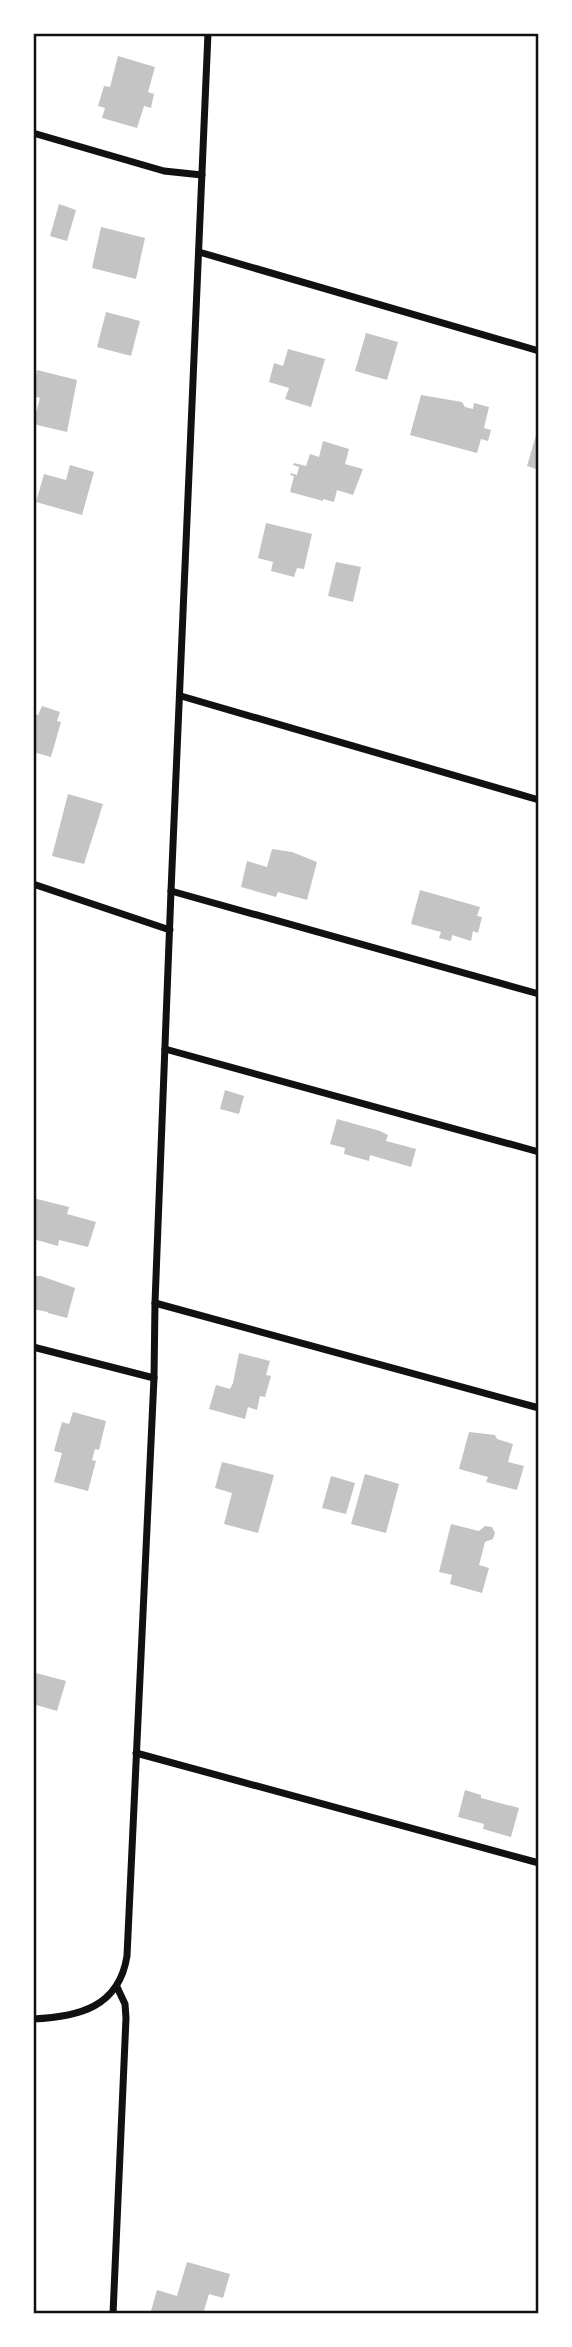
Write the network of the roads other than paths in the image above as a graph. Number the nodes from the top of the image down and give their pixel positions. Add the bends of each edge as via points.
1 (208, 33) edge
2 (33, 133) edge
3 (202, 175) junction
4 (199, 252) junction
5 (539, 351) edge
6 (181, 696) junction
7 (539, 800) edge
8 (33, 884) edge
9 (171, 891) junction
10 (170, 930) junction
11 (539, 994) edge
12 (165, 1049) junction
13 (539, 1152) edge
14 (155, 1303) junction
15 (33, 1347) edge
16 (154, 1378) junction
17 (539, 1408) edge
18 (136, 1753) junction
19 (539, 1863) edge
20 (117, 1987) junction
21 (33, 2020) edge
22 (113, 2314) edge

1 - 3 street
2 - 3 street via 164,171
3 - 4 street
4 - 5 street
4 - 6 street
6 - 7 street
6 - 9 street
8 - 10 street
9 - 10 street
9 - 11 street
10 - 12 street
12 - 13 street
12 - 14 street
14 - 16 street
14 - 17 street
15 - 16 street
16 - 18 street
18 - 19 street
18 - 20 street via 127,1956
20 - 21 street via 105,2000 81,2012
20 - 22 street via 127,2018

